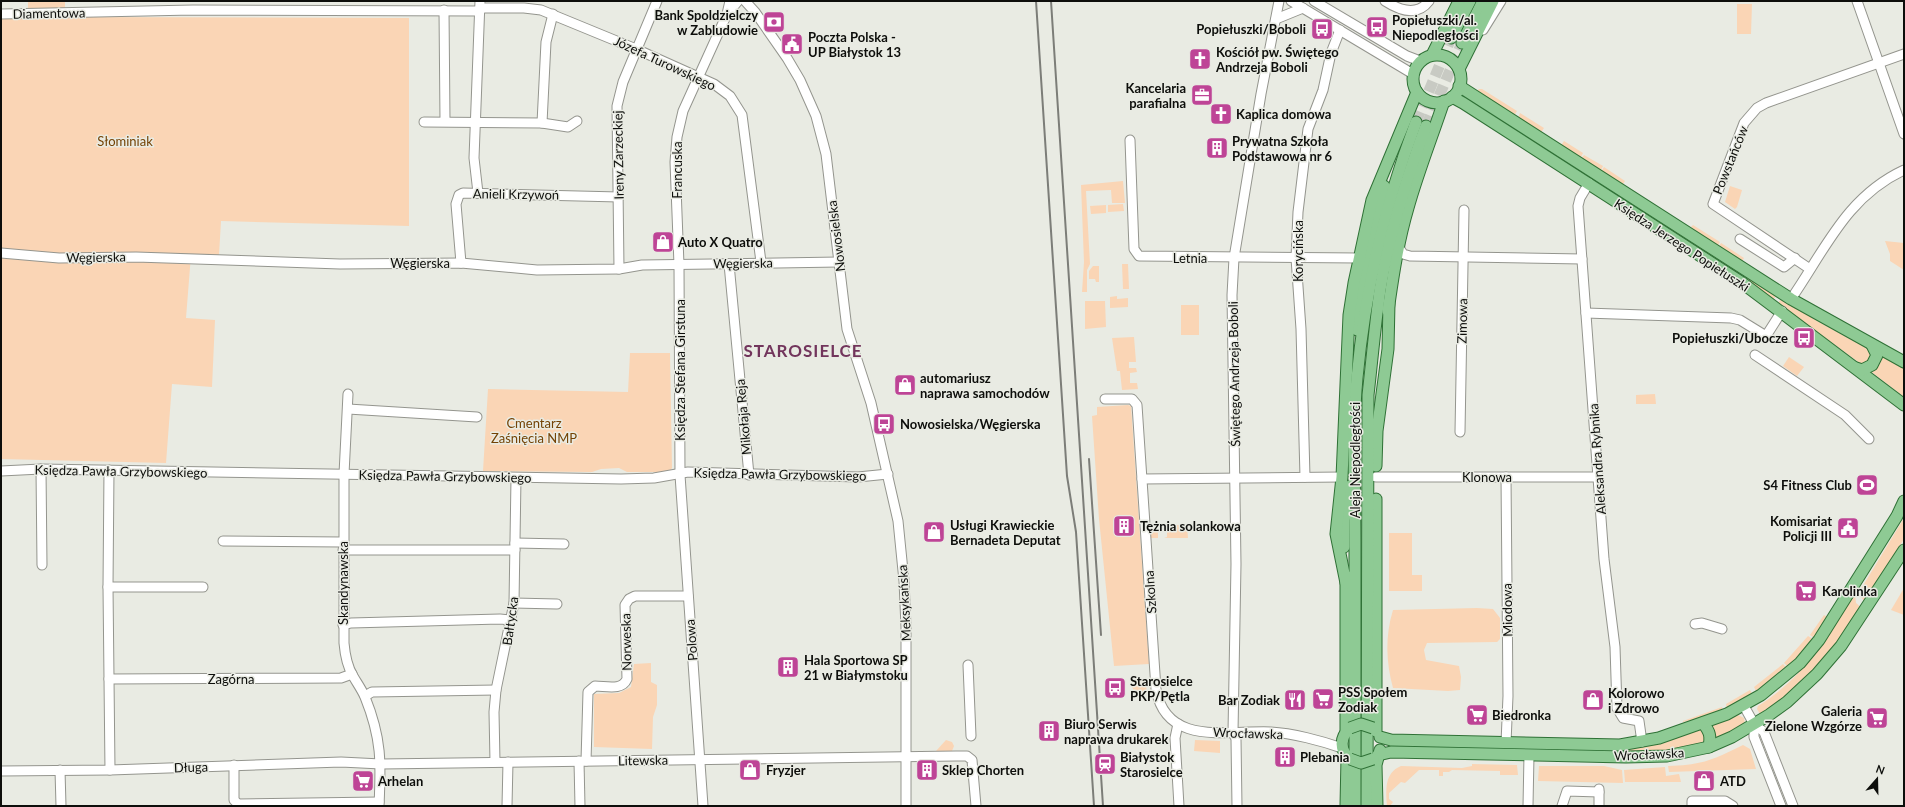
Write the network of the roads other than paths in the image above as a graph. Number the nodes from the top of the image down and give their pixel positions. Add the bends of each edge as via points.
1 (657, 1) edge
2 (730, 1) edge
3 (738, 1) edge
4 (745, 1) edge
5 (752, 1) edge
6 (1279, 1) edge
7 (1283, 1) edge
8 (1291, 1) edge
9 (1314, 1) edge
10 (1385, 1) edge
11 (1430, 1) edge
12 (1459, 1) edge
13 (1470, 1) edge
14 (1483, 1) edge
15 (1493, 1) edge
16 (1501, 1) edge
17 (1857, 1) edge
18 (193, 6) edge
19 (306, 6) edge
20 (335, 6) edge
21 (480, 6) edge
22 (1303, 8) junction
23 (444, 10) junction
24 (755, 12) junction
25 (1, 14) edge
26 (553, 14) junction
27 (728, 14) junction
28 (1276, 19) junction
29 (1340, 30) junction
30 (1451, 38) tunnel mouth
31 (1467, 43) junction
32 (636, 49) junction
33 (1904, 54) edge
34 (1432, 55) junction
35 (1420, 61) junction
36 (1880, 64) junction
37 (1459, 70) junction
38 (1413, 74) junction
39 (698, 76) junction
40 (1460, 86) junction
41 (1417, 92) junction
42 (1448, 99) junction
43 (445, 121) junction
44 (577, 121) dead end
45 (424, 122) dead end
46 (475, 123) junction
47 (542, 124) junction
48 (1904, 134) edge
49 (1130, 140) dead end
50 (1394, 148) junction
51 (1904, 170) edge
52 (1589, 183) junction
53 (478, 193) junction
54 (618, 197) junction
55 (1464, 210) dead end
56 (1740, 239) dead end
57 (1398, 246) junction
58 (1, 253) edge
59 (1463, 257) junction
60 (1234, 258) junction
61 (1296, 258) junction
62 (1358, 258) junction
63 (1795, 258) junction
64 (1582, 259) junction
65 (761, 262) junction
66 (839, 262) junction
67 (462, 263) junction
68 (729, 264) junction
69 (679, 265) junction
70 (1810, 268) junction
71 (619, 269) junction
72 (1749, 272) junction
73 (1741, 282) junction
74 (1791, 299) junction
75 (1389, 303) junction
76 (1782, 311) junction
77 (1586, 313) junction
78 (1872, 345) junction
79 (1754, 355) dead end
80 (1904, 362) edge
81 (1856, 368) junction
82 (1357, 378) junction
83 (348, 394) dead end
84 (1105, 399) dead end
85 (1904, 405) edge
86 (348, 409) junction
87 (477, 417) dead end
88 (1460, 432) dead end
89 (1869, 439) dead end
90 (1354, 454) junction
91 (1368, 457) junction
92 (41, 469) junction
93 (109, 470) junction
94 (1, 471) edge
95 (344, 474) junction
96 (888, 474) junction
97 (680, 475) junction
98 (749, 475) junction
99 (1305, 477) junction
100 (1376, 477) junction
101 (516, 478) junction
102 (1236, 478) junction
103 (1342, 478) junction
104 (1506, 478) junction
105 (1598, 478) junction
106 (1142, 479) junction
107 (1904, 501) edge
108 (223, 541) dead end
109 (564, 544) dead end
110 (342, 546) junction
111 (515, 547) junction
112 (1904, 550) edge
113 (42, 565) dead end
114 (1346, 583) junction
115 (108, 587) junction
116 (203, 587) dead end
117 (688, 596) junction
118 (514, 603) junction
119 (557, 604) dead end
120 (511, 620) junction
121 (1696, 624) dead end
122 (343, 625) junction
123 (1722, 629) dead end
124 (968, 665) dead end
125 (352, 674) junction
126 (109, 679) junction
127 (496, 690) junction
128 (365, 696) junction
129 (1744, 706) junction
130 (1639, 721) joint
131 (1703, 723) junction
132 (1178, 724) junction
133 (1754, 724) junction
134 (1233, 732) junction
135 (1376, 732) junction
136 (971, 736) dead end
137 (1506, 742) junction
138 (1642, 742) junction
139 (1346, 743) junction
140 (1709, 747) junction
141 (1529, 755) junction
142 (905, 757) junction
143 (1375, 757) junction
144 (699, 758) junction
145 (582, 761) junction
146 (495, 762) junction
147 (508, 762) junction
148 (381, 764) junction
149 (234, 766) junction
150 (60, 770) junction
151 (110, 770) junction
152 (1, 771) edge
153 (379, 804) edge
154 (61, 806) edge
155 (507, 806) edge
156 (580, 806) edge
157 (703, 806) edge
158 (906, 806) edge
159 (976, 806) edge
160 (1179, 806) edge
161 (1237, 806) edge
162 (1346, 806) edge
163 (1355, 806) edge
164 (1367, 806) edge
165 (1377, 806) edge
166 (1528, 806) edge
167 (1562, 806) edge
168 (1599, 806) edge
169 (1692, 806) edge
170 (1733, 806) edge
171 (1781, 806) edge
172 (1793, 806) edge

1 - 32 street, Ireny Zarzeckiej
2 - 27 street, Francuska
3 - 27 street, Francuska
4 - 24 street, Nowosielska
5 - 24 street, Nowosielska
6 - 28 street, Świętego Andrzeja Boboli
7 - 28 street, Świętego Andrzeja Boboli
8 - 22 street
9 - 35 street via 1407,56
10 - 11 street via 1407,11 1424,7
12 - 34 main road
13 - 30 main road
14 - 31 main road
15 - 31 main road
16 - 31 street via 1495,12
17 - 36 street
18 - 19 street, Diamentowa
18 - 25 street, Diamentowa
19 - 20 street, Diamentowa
20 - 23 street, Diamentowa
21 - 23 street, Diamentowa
21 - 26 street, Józefa Turowskiego via 524,8
21 - 46 street
22 - 28 street
22 - 29 street
23 - 43 street
24 - 66 street, Nowosielska via 798,75 816,116 828,168
26 - 32 street, Józefa Turowskiego
26 - 47 street via 546,42
27 - 39 street, Francuska
28 - 60 street, Świętego Andrzeja Boboli
29 - 38 street
29 - 61 street, Korycińska via 1331,54 1323,90 1308,129
31 - 37 main road
32 - 39 street, Józefa Turowskiego
32 - 54 street, Ireny Zarzeckiej via 617,106
33 - 36 street
34 - 35 main road
34 - 37 main road via 1451,59
35 - 38 main road
36 - 48 street
36 - 63 street, Powstańców via 1766,103 1757,108 1744,123 1712,204
37 - 40 main road
38 - 41 main road via 1412,80
39 - 65 street, Józefa Turowskiego via 730,96 742,115
39 - 69 street, Francuska via 683,111 677,136 675,162
40 - 42 main road
40 - 72 main road, Księdza Jerzego Popiełuszki
41 - 42 main road via 1432,102
41 - 50 main road
42 - 52 main road, Księdza Jerzego Popiełuszki
42 - 57 main road via 1418,174
43 - 45 street
43 - 46 street
44 - 47 street via 568,127
46 - 47 street
46 - 53 street via 474,158
49 - 60 street, Letnia via 1131,202 1136,254 1144,258
50 - 62 main road via 1372,200
50 - 82 main road via 1360,295
51 - 70 street via 1892,175 1861,198
52 - 64 street, Aleksandra Rybnika via 1579,201
52 - 73 main road, Księdza Jerzego Popiełuszki
53 - 54 street, Anieli Krzywoń
53 - 67 street, Anieli Krzywoń via 463,193 456,199
54 - 71 street, Ireny Zarzeckiej
55 - 59 street, Zimowa
56 - 63 street via 1784,267
57 - 59 street via 1406,256
57 - 75 main road
58 - 67 street, Węgierska via 59,258 136,257 340,264
59 - 64 street
59 - 88 street, Zimowa
60 - 61 street, Letnia
60 - 102 street, Świętego Andrzeja Boboli via 1232,295
61 - 62 street, Letnia
61 - 99 street, Korycińska via 1301,329
62 - 103 main road via 1349,316
63 - 70 street, Powstańców
64 - 77 street, Aleksandra Rybnika
65 - 66 street, Węgierska
65 - 68 street, Węgierska
66 - 96 street, Nowosielska via 847,329 871,403
67 - 71 street, Węgierska via 537,270
68 - 69 street, Węgierska
68 - 98 street, Mikołaja Reja
69 - 71 street, Węgierska via 642,265
69 - 97 street, Księdza Stefana Girstuna
70 - 74 street
72 - 73 main road via 1741,274
72 - 74 main road, Księdza Jerzego Popiełuszki
73 - 76 main road, Księdza Jerzego Popiełuszki
74 - 78 main road, Księdza Jerzego Popiełuszki
75 - 91 main road
75 - 100 main road via 1388,349 1377,431
76 - 77 street via 1766,336 1740,320 1731,318
76 - 81 main road, Księdza Jerzego Popiełuszki
77 - 105 street, Aleksandra Rybnika
78 - 80 main road, Księdza Jerzego Popiełuszki
78 - 81 main road via 1877,355 1872,365 1867,369
79 - 89 street via 1845,415
81 - 85 main road, Księdza Jerzego Popiełuszki
82 - 90 main road, Aleja Niepodległości
82 - 91 main road, Aleja Niepodległości via 1370,289 1385,217 1405,151 1421,124 1380,289 1368,395
83 - 86 street, Skandynawska
84 - 106 street, Szkolna via 1128,398 1135,402
86 - 87 street
86 - 95 street, Skandynawska
90 - 114 main road via 1344,520
90 - 163 main road, Aleja Niepodległości
91 - 164 main road, Aleja Niepodległości
92 - 93 street, Księdza Pawła Grzybowskiego
92 - 94 street, Księdza Pawła Grzybowskiego
92 - 113 street
93 - 95 street, Księdza Pawła Grzybowskiego
93 - 115 street
95 - 101 street, Księdza Pawła Grzybowskiego
95 - 110 street, Skandynawska
96 - 98 street, Księdza Pawła Grzybowskiego via 858,477
96 - 142 street, Meksykańska via 898,520 904,581
97 - 98 street, Księdza Pawła Grzybowskiego via 688,472
97 - 101 street, Księdza Pawła Grzybowskiego via 643,479
97 - 117 street, Polowa
99 - 102 street
99 - 103 street
100 - 104 street, Klonowa
100 - 135 main road
101 - 111 street, Bałtycka
102 - 106 street
102 - 134 street, Świętego Andrzeja Boboli
103 - 114 main road via 1336,534
104 - 105 street, Klonowa
104 - 137 street, Miodowa
105 - 130 street, Aleksandra Rybnika via 1604,559 1615,647 1617,711 1623,718
106 - 132 street, Szkolna via 1156,689 1162,707
107 - 129 main road, Wrocławska via 1898,516 1819,640 1800,663 1774,686
108 - 110 street
109 - 111 street
110 - 111 street
110 - 122 street, Skandynawska
111 - 118 street, Bałtycka
112 - 133 main road, Wrocławska via 1826,665 1787,702
114 - 139 main road
115 - 116 street
115 - 126 street
117 - 144 street, Polowa
117 - 145 street, Norweska via 635,596 625,605 627,679 625,684 620,686 595,686 588,692
118 - 119 street
118 - 120 street, Bałtycka
120 - 122 street
120 - 127 street, Bałtycka
121 - 123 street via 1702,623
122 - 125 street, Skandynawska via 346,657
124 - 136 street
125 - 126 street, Zagórna via 340,678
125 - 128 street, Skandynawska
126 - 151 street
127 - 128 street via 372,692
127 - 146 street, Bałtycka
128 - 148 street, Skandynawska via 380,745
129 - 131 main road, Wrocławska
129 - 133 street
130 - 138 street, Wrocławska
131 - 138 main road, Wrocławska
131 - 140 main road via 1711,737
132 - 134 street, Wrocławska via 1194,731
132 - 160 street via 1175,738
133 - 140 main road, Wrocławska
133 - 171 street via 1754,737
133 - 172 street via 1764,732
134 - 139 street, Wrocławska via 1279,733 1319,742
134 - 161 street, Świętego Andrzeja Boboli via 1236,739
135 - 137 main road, Wrocławska via 1391,740
135 - 139 main road, bridge via 1361,724
135 - 143 main road via 1381,746
137 - 138 main road, Wrocławska via 1603,745
139 - 143 main road, bridge via 1361,763
139 - 162 main road
140 - 141 main road, Wrocławska via 1667,756
141 - 143 main road, Wrocławska via 1391,752
141 - 166 street
142 - 144 street, Litewska
142 - 158 street, Meksykańska
142 - 159 street, Litewska via 967,756 972,760
143 - 165 main road
144 - 145 street, Litewska
144 - 157 street, Polowa
145 - 147 street, Litewska
145 - 156 street, Norweska
146 - 147 street, Litewska
146 - 148 street, Litewska
147 - 155 street
148 - 149 street, Długa via 341,762
148 - 153 street, Skandynawska
149 - 151 street, Długa
149 - 153 street via 234,800 238,804
150 - 151 street, Długa
150 - 152 street, Długa
150 - 154 street
167 - 168 street via 1567,792 1599,791
169 - 170 street via 1692,801 1725,801

